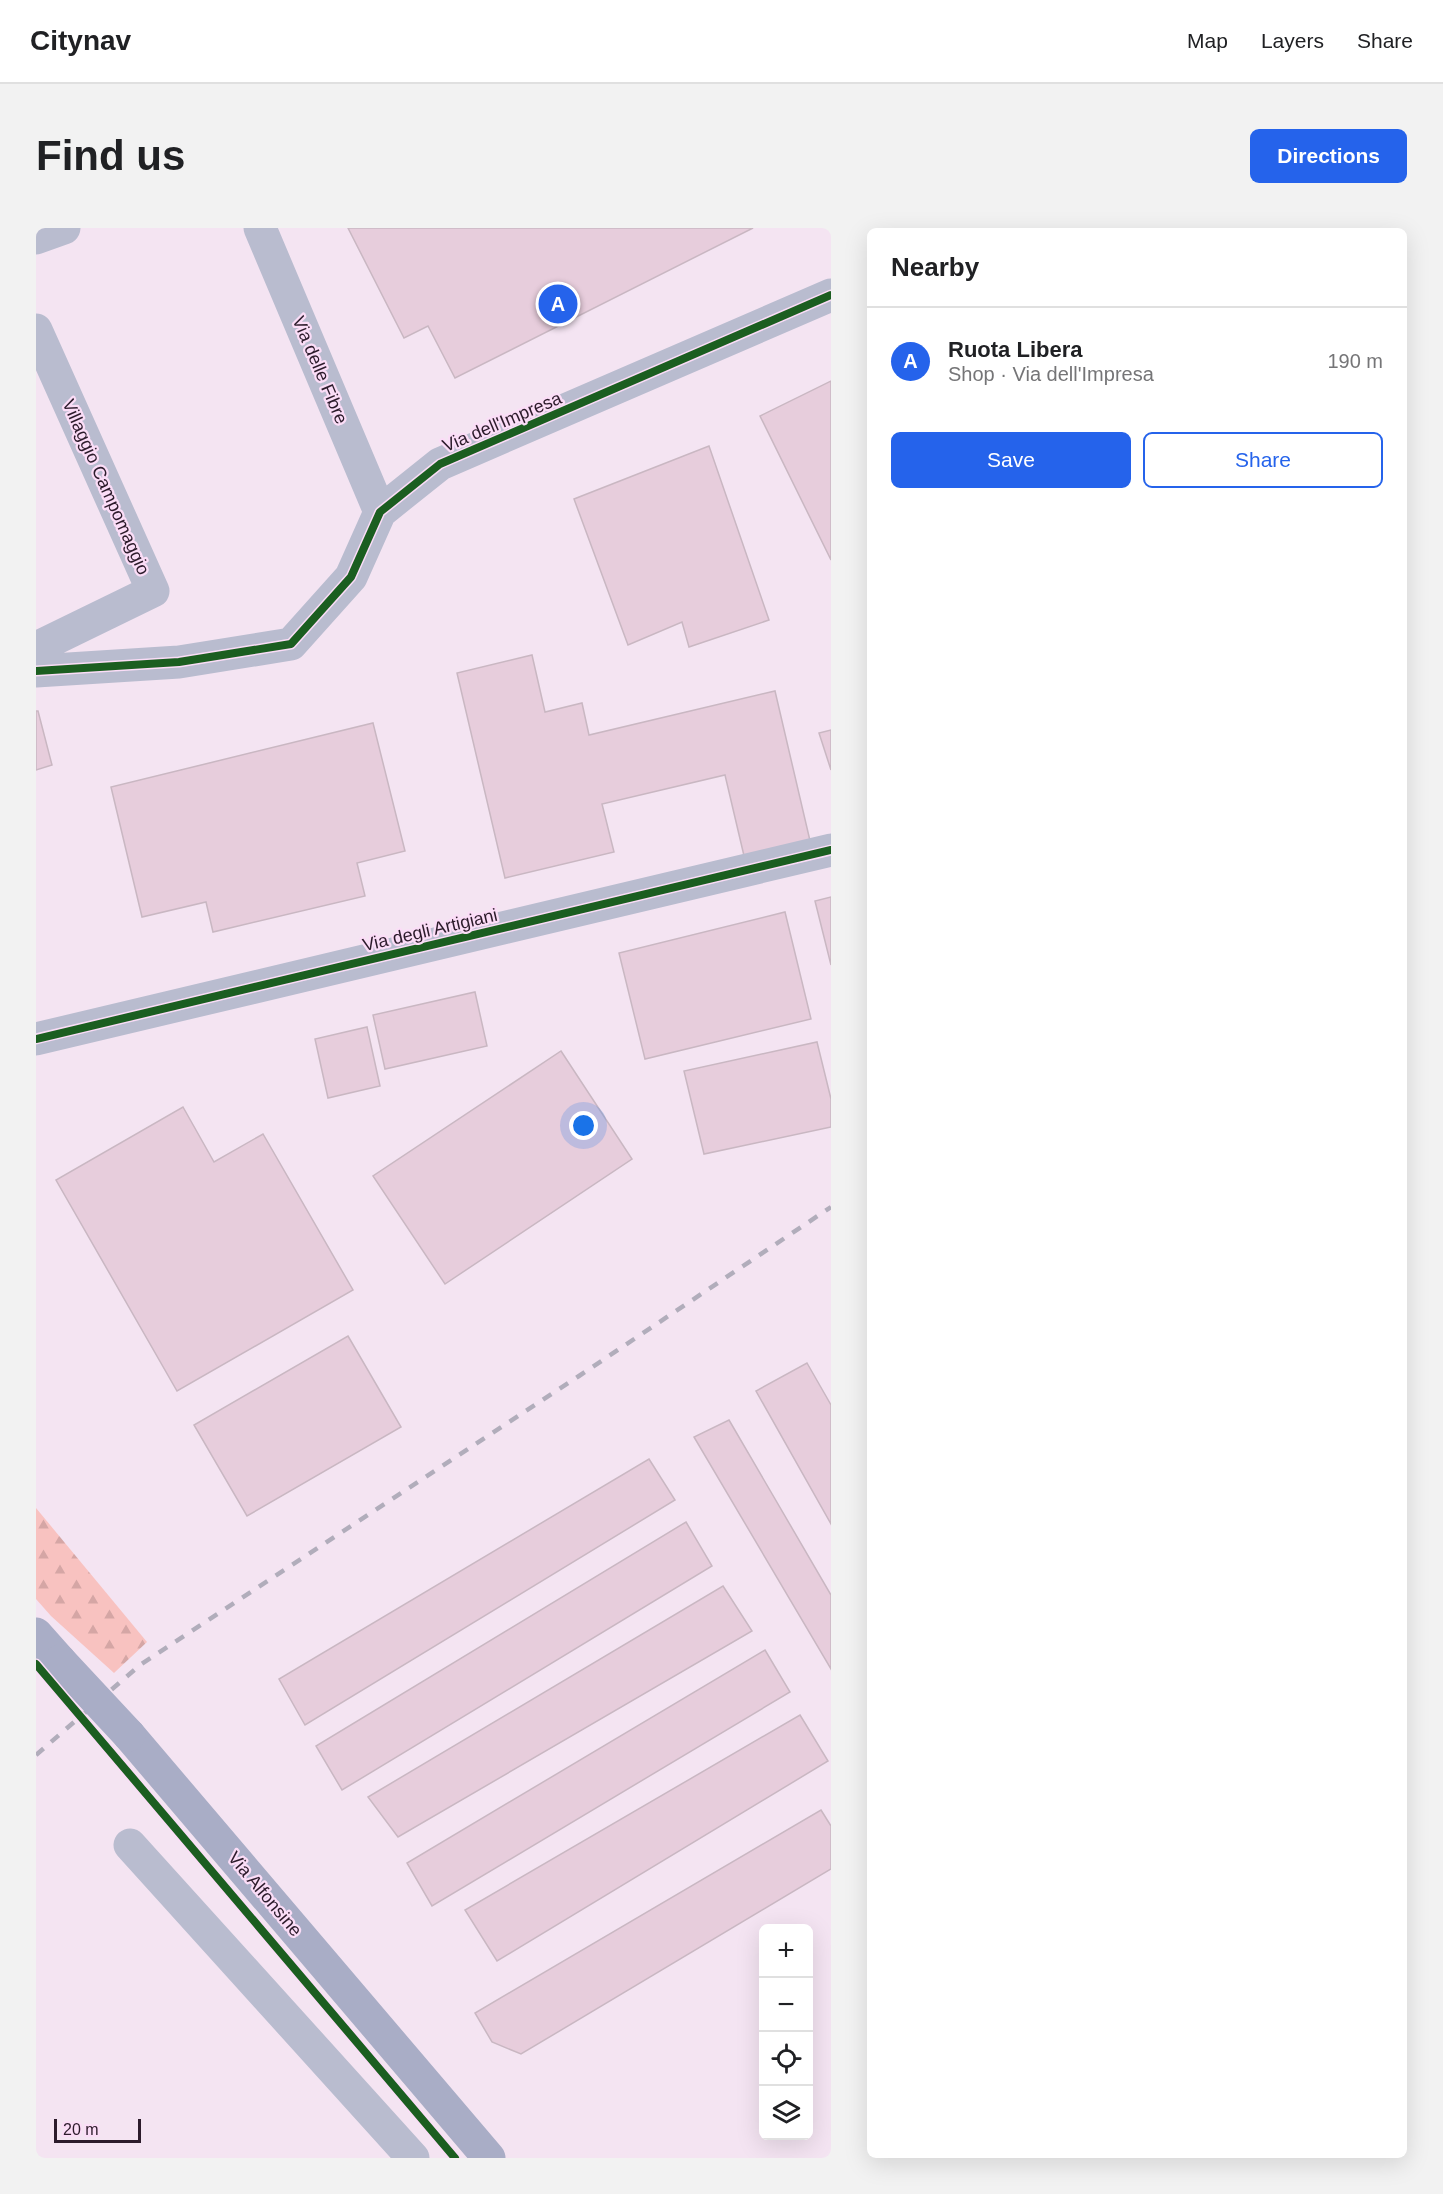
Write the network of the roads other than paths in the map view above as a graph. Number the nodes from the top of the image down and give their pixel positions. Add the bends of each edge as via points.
1 (64, 228) edge
2 (260, 228) edge
3 (36, 238) edge
4 (831, 296) edge
5 (36, 330) edge
6 (380, 513) junction
7 (36, 648) edge
8 (36, 670) edge
9 (831, 850) edge
10 (36, 1039) edge
11 (36, 1634) edge
12 (130, 1845) dead end
13 (398, 2153) edge
14 (489, 2158) edge

1 - 3 street
2 - 6 street, Via delle Fibre
4 - 6 street, Via dell'Impresa via 440,465
5 - 7 street, Villaggio Campomaggio via 153,591
6 - 8 street, Via dell'Impresa via 351,577 291,644 179,662
9 - 10 street, Via degli Artigiani
11 - 14 main road, Via Alfonsine, bridge via 129,1735
12 - 13 street

